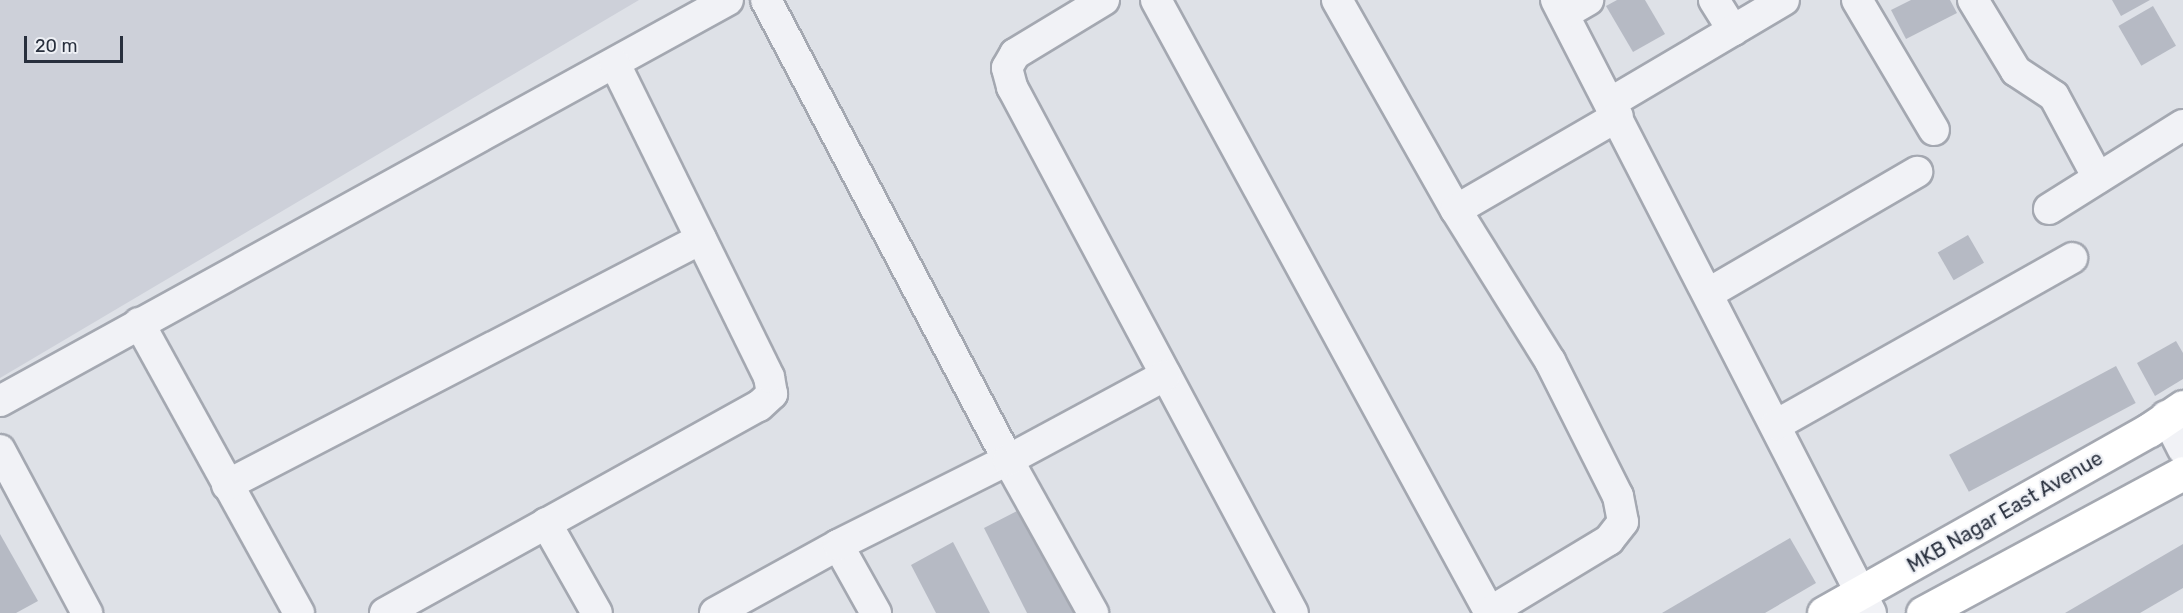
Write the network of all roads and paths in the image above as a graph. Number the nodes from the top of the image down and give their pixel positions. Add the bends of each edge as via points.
1 (728, 0) edge
2 (766, 0) edge
3 (1104, 0) edge
4 (1156, 0) edge
5 (1338, 0) edge
6 (1714, 0) edge
7 (1784, 0) edge
8 (1857, 0) edge
9 (1972, 0) edge
10 (1569, 5) edge
11 (1732, 30) junction
12 (615, 63) junction
13 (1614, 109) junction
14 (2183, 125) edge
15 (1934, 130) dead end
16 (1917, 172) dead end
17 (2098, 178) junction
18 (2049, 209) dead end
19 (1456, 210) junction
20 (701, 239) junction
21 (2072, 258) dead end
22 (1709, 293) junction
23 (139, 323) junction
24 (1166, 375) junction
25 (0, 401) edge
26 (2174, 411) edge
27 (1776, 426) junction
28 (0, 450) edge
29 (2183, 450) edge
30 (1008, 460) junction
31 (2183, 472) edge
32 (228, 484) junction
33 (546, 523) junction
34 (838, 544) junction
35 (1866, 603) edge
36 (87, 613) edge
37 (299, 613) edge
38 (385, 613) edge
39 (597, 613) edge
40 (716, 613) edge
41 (876, 613) edge
42 (1093, 613) edge
43 (1293, 613) edge
44 (1489, 613) edge
45 (1824, 613) edge
46 (1923, 613) edge

1 - 12 street
2 - 30 street
3 - 24 street via 1015,54 1006,68 1012,87
4 - 44 street
5 - 19 street
6 - 11 street
7 - 11 street
8 - 15 street
9 - 17 street via 2016,71 2054,96
10 - 13 street
11 - 13 street
12 - 20 street
12 - 23 street
13 - 19 street
13 - 22 street
14 - 17 street
16 - 22 street
17 - 18 street
19 - 44 street via 1550,361 1618,496 1623,522 1609,540
20 - 32 street
20 - 33 street via 770,377 772,393 759,405
21 - 27 street
22 - 27 street
23 - 25 street
23 - 32 street
24 - 30 street
24 - 43 street
26 - 29 street
26 - 35 main road, MKB Nagar East Avenue
27 - 35 street
28 - 36 street
30 - 34 street
30 - 42 street
31 - 46 main road
32 - 37 street
33 - 38 street
33 - 39 street
34 - 40 street
34 - 41 street
35 - 45 main road, MKB Nagar East Avenue

